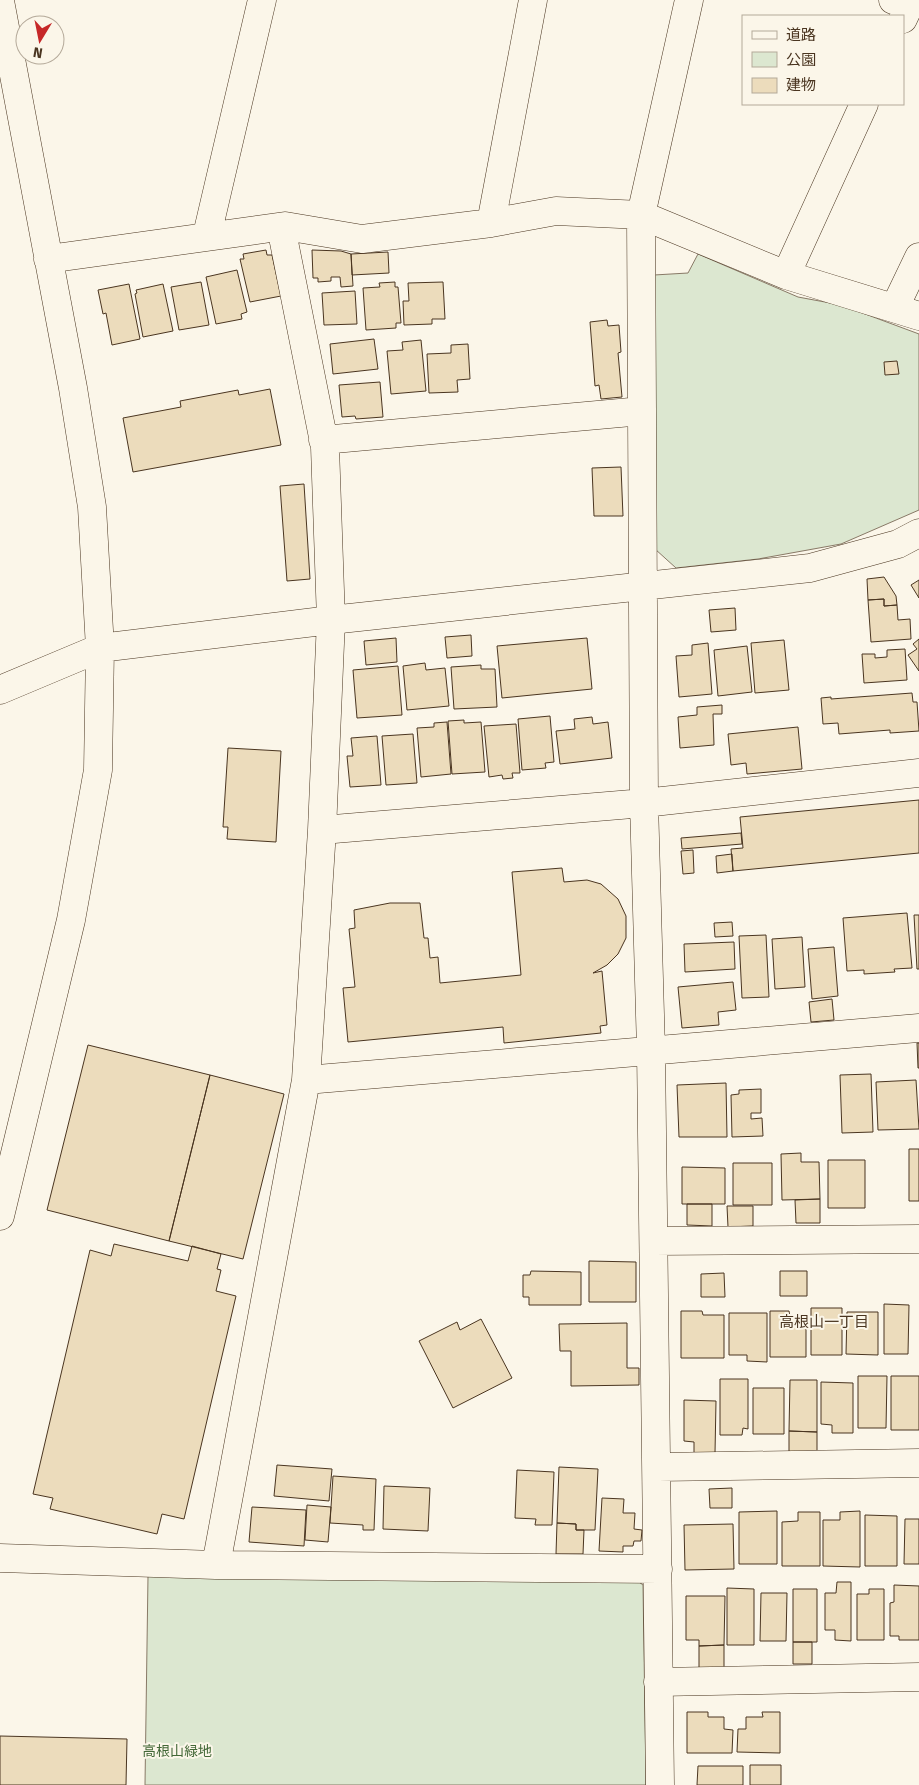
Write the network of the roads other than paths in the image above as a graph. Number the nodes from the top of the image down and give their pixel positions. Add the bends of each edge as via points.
1 (262, 0) edge
2 (532, 0) edge
3 (689, 0) edge
4 (0, 1) edge
5 (864, 105) edge
6 (642, 215) junction
7 (491, 223) junction
8 (281, 226) junction
9 (207, 235) junction
10 (919, 257) edge
11 (48, 259) junction
12 (786, 275) junction
13 (907, 311) edge
14 (642, 411) junction
15 (323, 440) junction
16 (919, 533) edge
17 (643, 586) junction
18 (331, 620) junction
19 (100, 648) junction
20 (0, 690) edge
21 (919, 773) edge
22 (644, 803) junction
23 (322, 830) junction
24 (919, 1028) edge
25 (651, 1050) junction
26 (306, 1080) junction
27 (0, 1216) edge
28 (919, 1239) edge
29 (654, 1241) junction
30 (919, 1463) edge
31 (658, 1467) junction
32 (0, 1558) edge
33 (216, 1565) junction
34 (658, 1568) junction
35 (919, 1677) edge
36 (658, 1682) junction
37 (660, 1785) edge

1 - 9 street
2 - 7 street
3 - 6 street
4 - 11 street
5 - 12 street
6 - 7 street via 556,212
6 - 12 street
6 - 14 street
7 - 8 street via 362,239
8 - 9 street
8 - 15 street
9 - 11 street
10 - 13 street
11 - 19 street via 92,507
12 - 13 street
14 - 15 street
14 - 17 street
15 - 18 street
16 - 17 street via 898,544 810,568
17 - 18 street
17 - 22 street
18 - 19 street
18 - 23 street
19 - 20 street
19 - 27 street via 96,780 71,920
21 - 22 street
22 - 23 street
22 - 25 street
23 - 26 street
24 - 25 street
25 - 26 street
25 - 29 street
26 - 33 street
28 - 29 street
29 - 31 street
30 - 31 street
31 - 34 street
32 - 33 street
33 - 34 street
34 - 36 street
35 - 36 street
36 - 37 street

